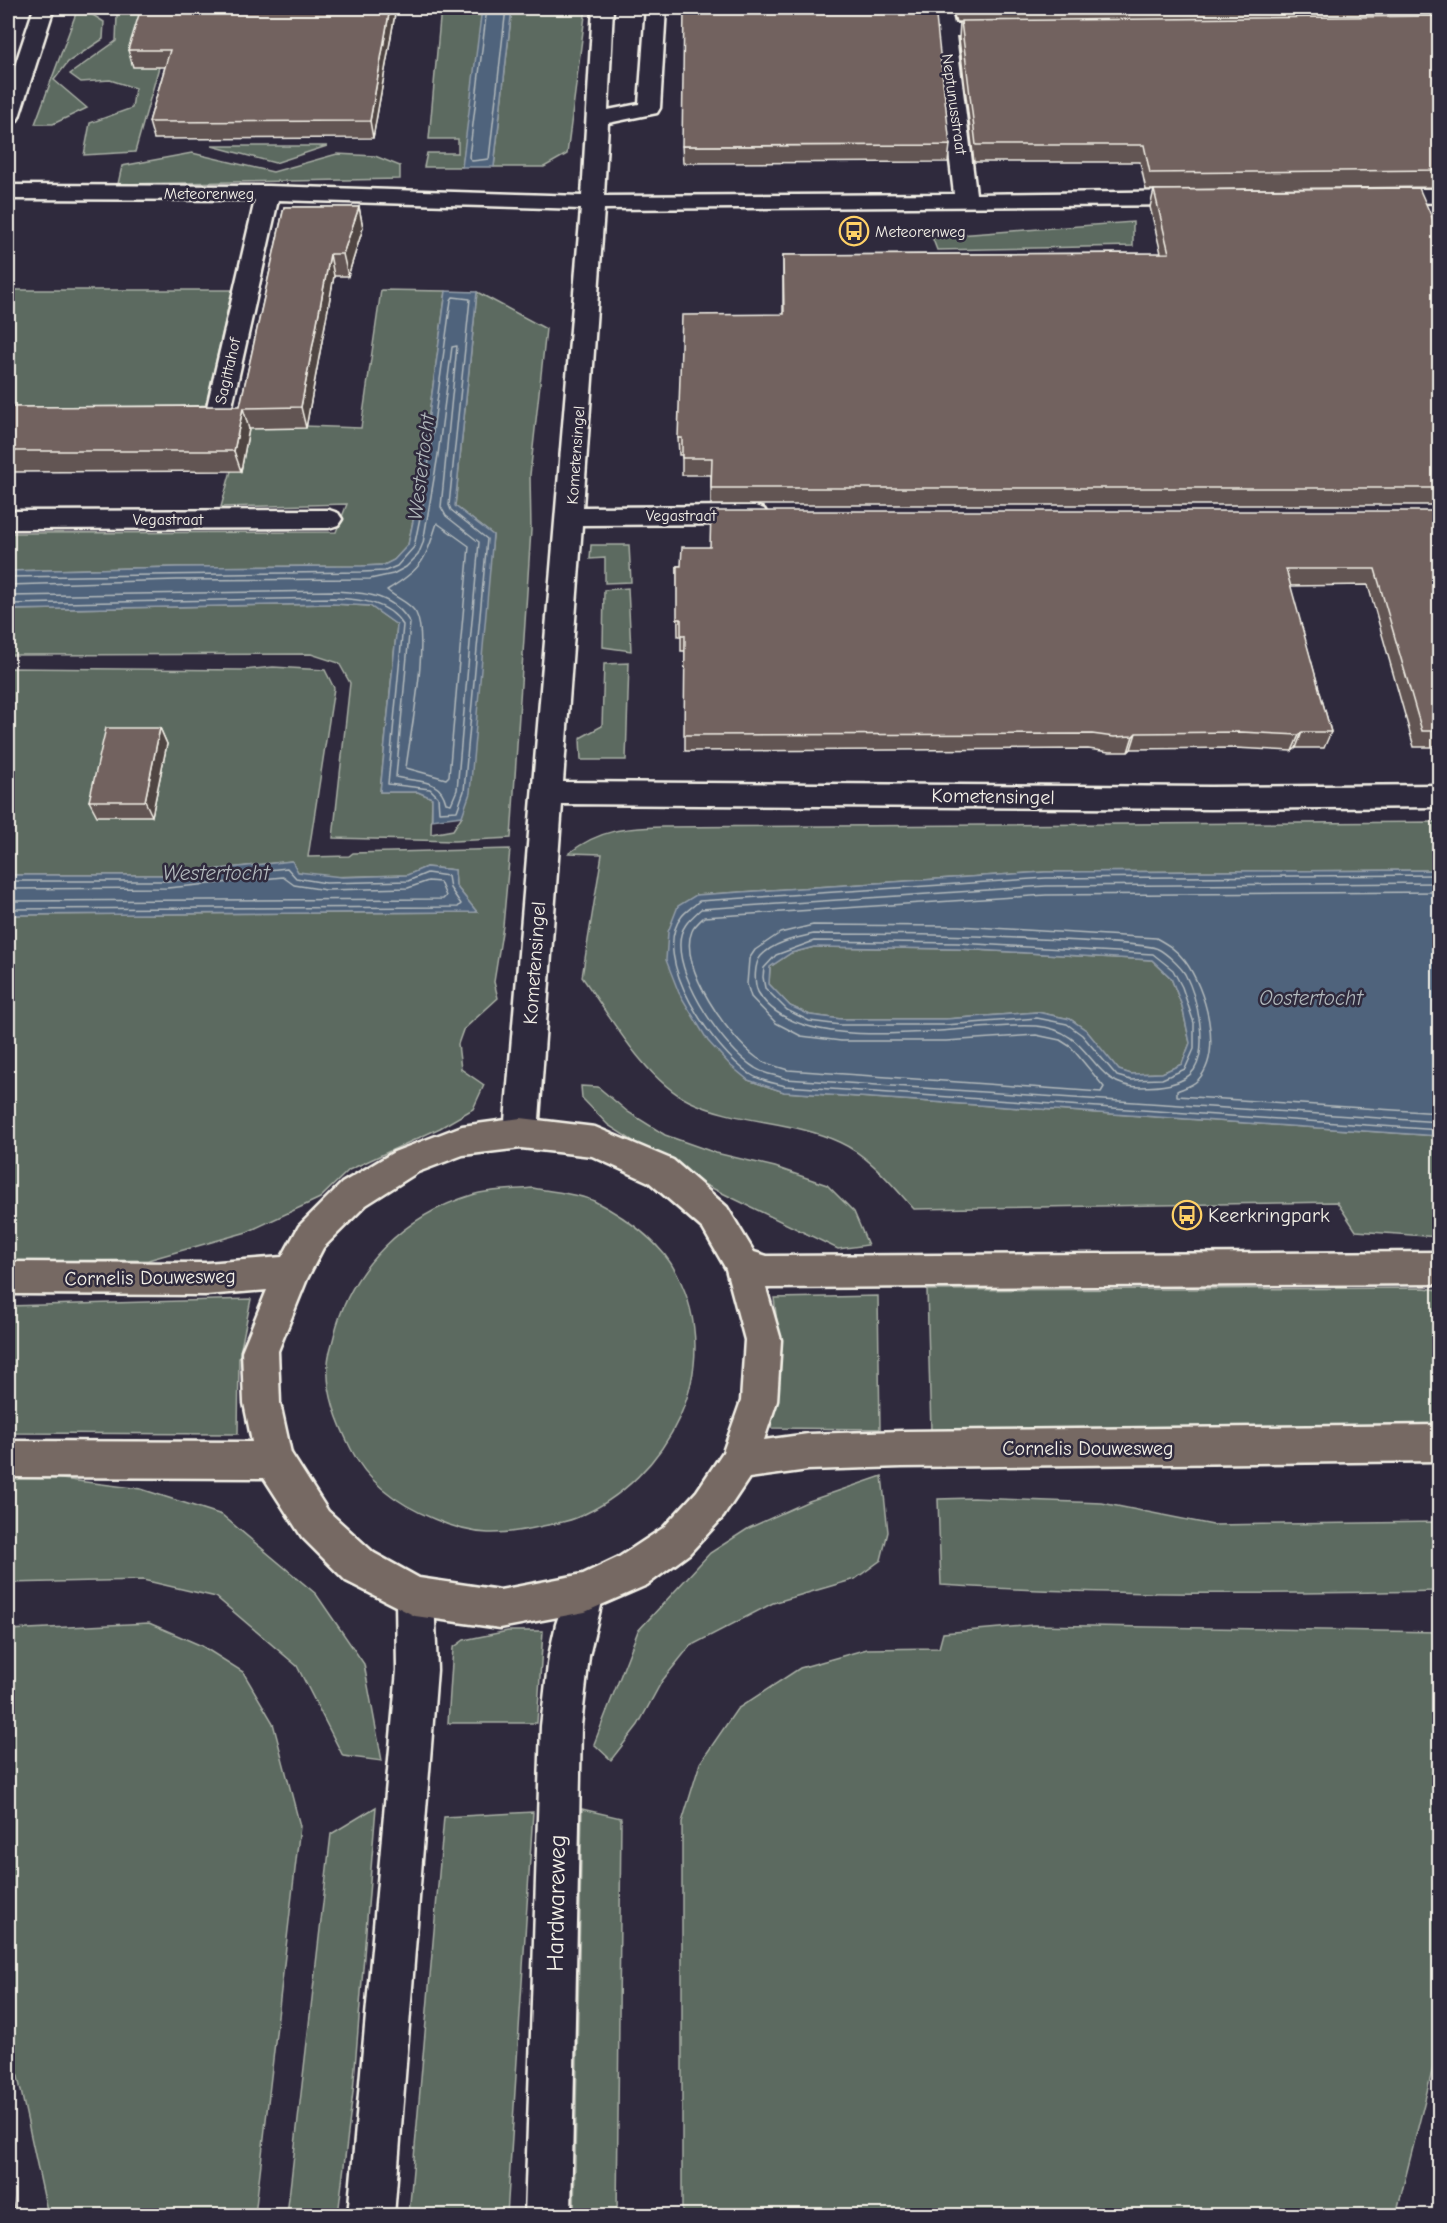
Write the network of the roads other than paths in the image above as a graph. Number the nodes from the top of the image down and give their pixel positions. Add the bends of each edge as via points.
1 (44, 8) edge
2 (603, 8) edge
3 (656, 8) edge
4 (942, 8) edge
5 (1025, 29) edge
6 (945, 30) junction
7 (12, 86) edge
8 (8, 117) edge
9 (598, 118) junction
10 (8, 192) edge
11 (268, 193) junction
12 (1352, 196) edge
13 (1431, 196) edge
14 (1221, 198) edge
15 (966, 201) junction
16 (592, 213) junction
17 (1431, 218) edge
18 (158, 415) edge
19 (570, 516) junction
20 (776, 516) edge
21 (330, 519) dead end
22 (8, 520) edge
23 (548, 793) junction
24 (1440, 796) edge
25 (521, 1133) junction
26 (742, 1264) junction
27 (1440, 1268) edge
28 (292, 1272) junction
29 (8, 1278) edge
30 (1440, 1443) edge
31 (8, 1460) edge
32 (274, 1460) junction
33 (738, 1462) junction
34 (585, 1593) junction
35 (415, 1597) junction
36 (371, 2216) edge
37 (548, 2216) edge

1 - 7 street
2 - 9 street, Kometensingel
3 - 9 street via 650,108
4 - 6 street, Neptunusstraat
5 - 6 street
6 - 15 street, Neptunusstraat
7 - 8 street
9 - 16 street, Kometensingel
10 - 11 street, Meteorenweg
11 - 16 street, Meteorenweg
11 - 18 street, Sagittahof via 218,415
12 - 13 street
13 - 17 street
14 - 15 street, Meteorenweg
15 - 16 street, Meteorenweg via 679,226
16 - 19 street, Kometensingel
19 - 20 street, Vegastraat
19 - 23 street, Kometensingel
21 - 22 street, Vegastraat
23 - 24 street, Kometensingel
23 - 25 street, Kometensingel
25 - 26 main road via 595,1142 661,1171 715,1218
25 - 28 main road via 462,1141 405,1162 354,1194 311,1237
26 - 27 main road via 767,1272
26 - 33 main road via 763,1340 759,1401
28 - 29 main road, Cornelis Douwesweg via 206,1279
28 - 32 main road via 260,1351 262,1403
30 - 33 main road, Cornelis Douwesweg via 808,1452
31 - 32 main road
32 - 35 main road via 315,1524 360,1567
33 - 34 main road via 710,1504 675,1541 633,1571
34 - 35 main road via 500,1609
34 - 37 street, Hardwareweg via 575,1621 567,1670 560,1784
35 - 36 street via 417,1670

